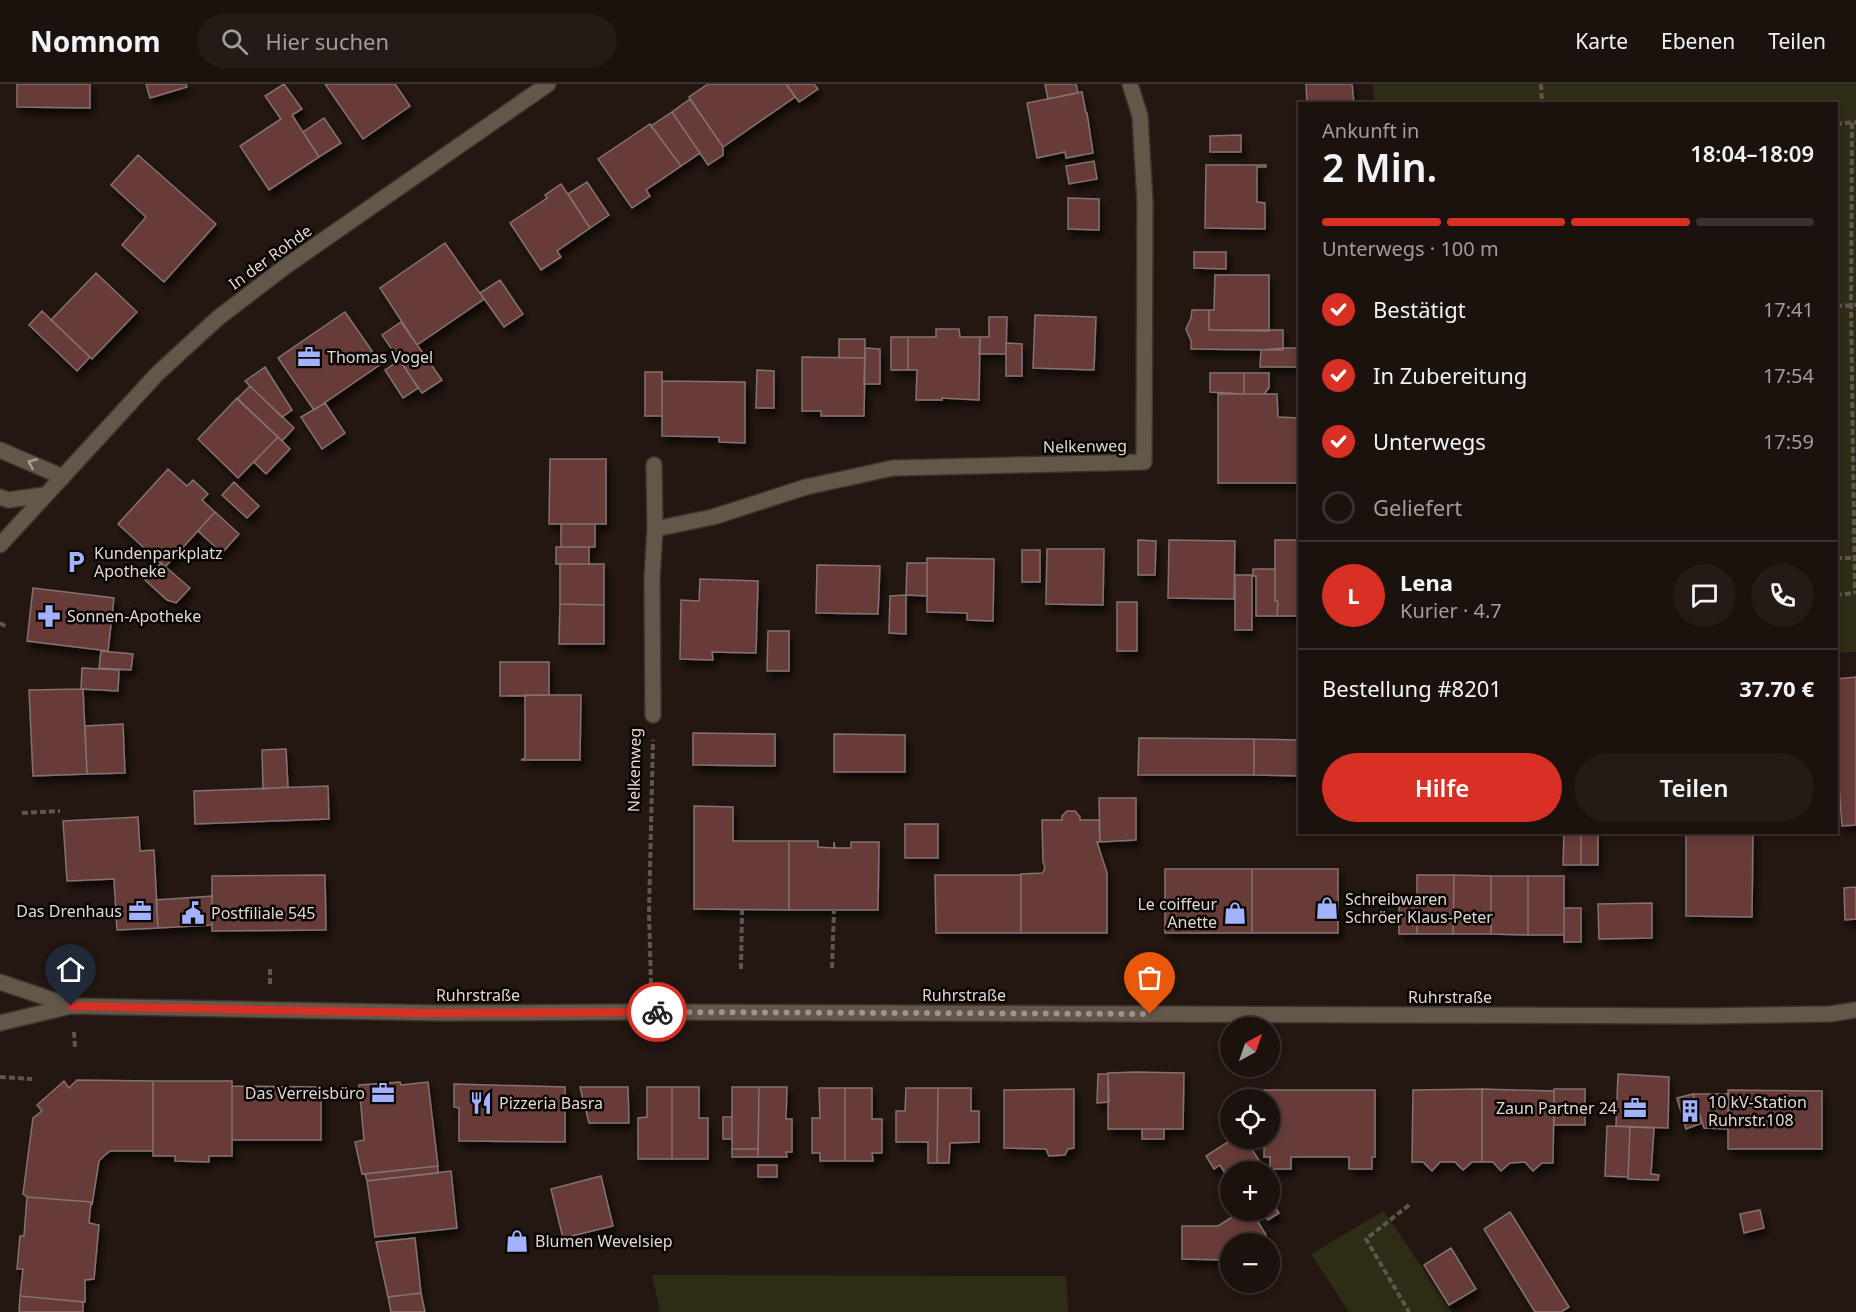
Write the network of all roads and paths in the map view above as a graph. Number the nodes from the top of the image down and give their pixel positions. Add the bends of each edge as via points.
1 (548, 84) edge
2 (1130, 84) edge
3 (1541, 84) edge
4 (1542, 102) edge
5 (1854, 123) edge
6 (1838, 124) edge
7 (1853, 305) edge
8 (1838, 306) edge
9 (0, 450) edge
10 (654, 465) dead end
11 (63, 477) junction
12 (44, 495) junction
13 (0, 497) edge
14 (655, 529) junction
15 (0, 545) edge
16 (1838, 558) edge
17 (1854, 558) junction
18 (1855, 593) edge
19 (1838, 596) edge
20 (0, 623) edge
21 (7, 627) dead end
22 (653, 715) joint
23 (60, 811) dead end
24 (22, 813) dead end
25 (742, 909) dead end
26 (834, 910) dead end
27 (832, 968) dead end
28 (0, 969) edge
29 (741, 969) dead end
30 (0, 982) edge
31 (0, 992) edge
32 (71, 1006) junction
33 (1856, 1010) edge
34 (653, 1012) junction
35 (0, 1023) edge
36 (0, 1077) edge
37 (32, 1079) dead end
38 (1409, 1205) dead end
39 (1409, 1312) edge

1 - 11 street, In der Rohde via 286,266 218,318 158,373
2 - 14 street, Nelkenweg via 1140,116 1145,202 1144,462 893,468 806,487 713,517
3 - 4 path
5 - 6 path
5 - 7 path
7 - 8 path
7 - 17 path
11 -> 9 street
10 - 14 street, Nelkenweg
11 - 12 street, In der Rohde
12 - 13 street via 8,500
12 - 15 street, In der Rohde
14 - 22 street, Nelkenweg
16 - 17 path
17 - 18 path
18 - 19 path
20 - 21 path
22 - 34 path, Nelkenweg via 649,913
23 - 24 path
25 - 29 path
26 - 27 path
28 - 30 street
30 - 31 street
30 - 32 street, Ruhrstraße
32 - 34 street, Ruhrstraße via 443,1013
32 - 35 street, Ruhrstraße
33 - 34 street, Ruhrstraße via 1702,1016
36 - 37 path
38 - 39 path via 1366,1239

